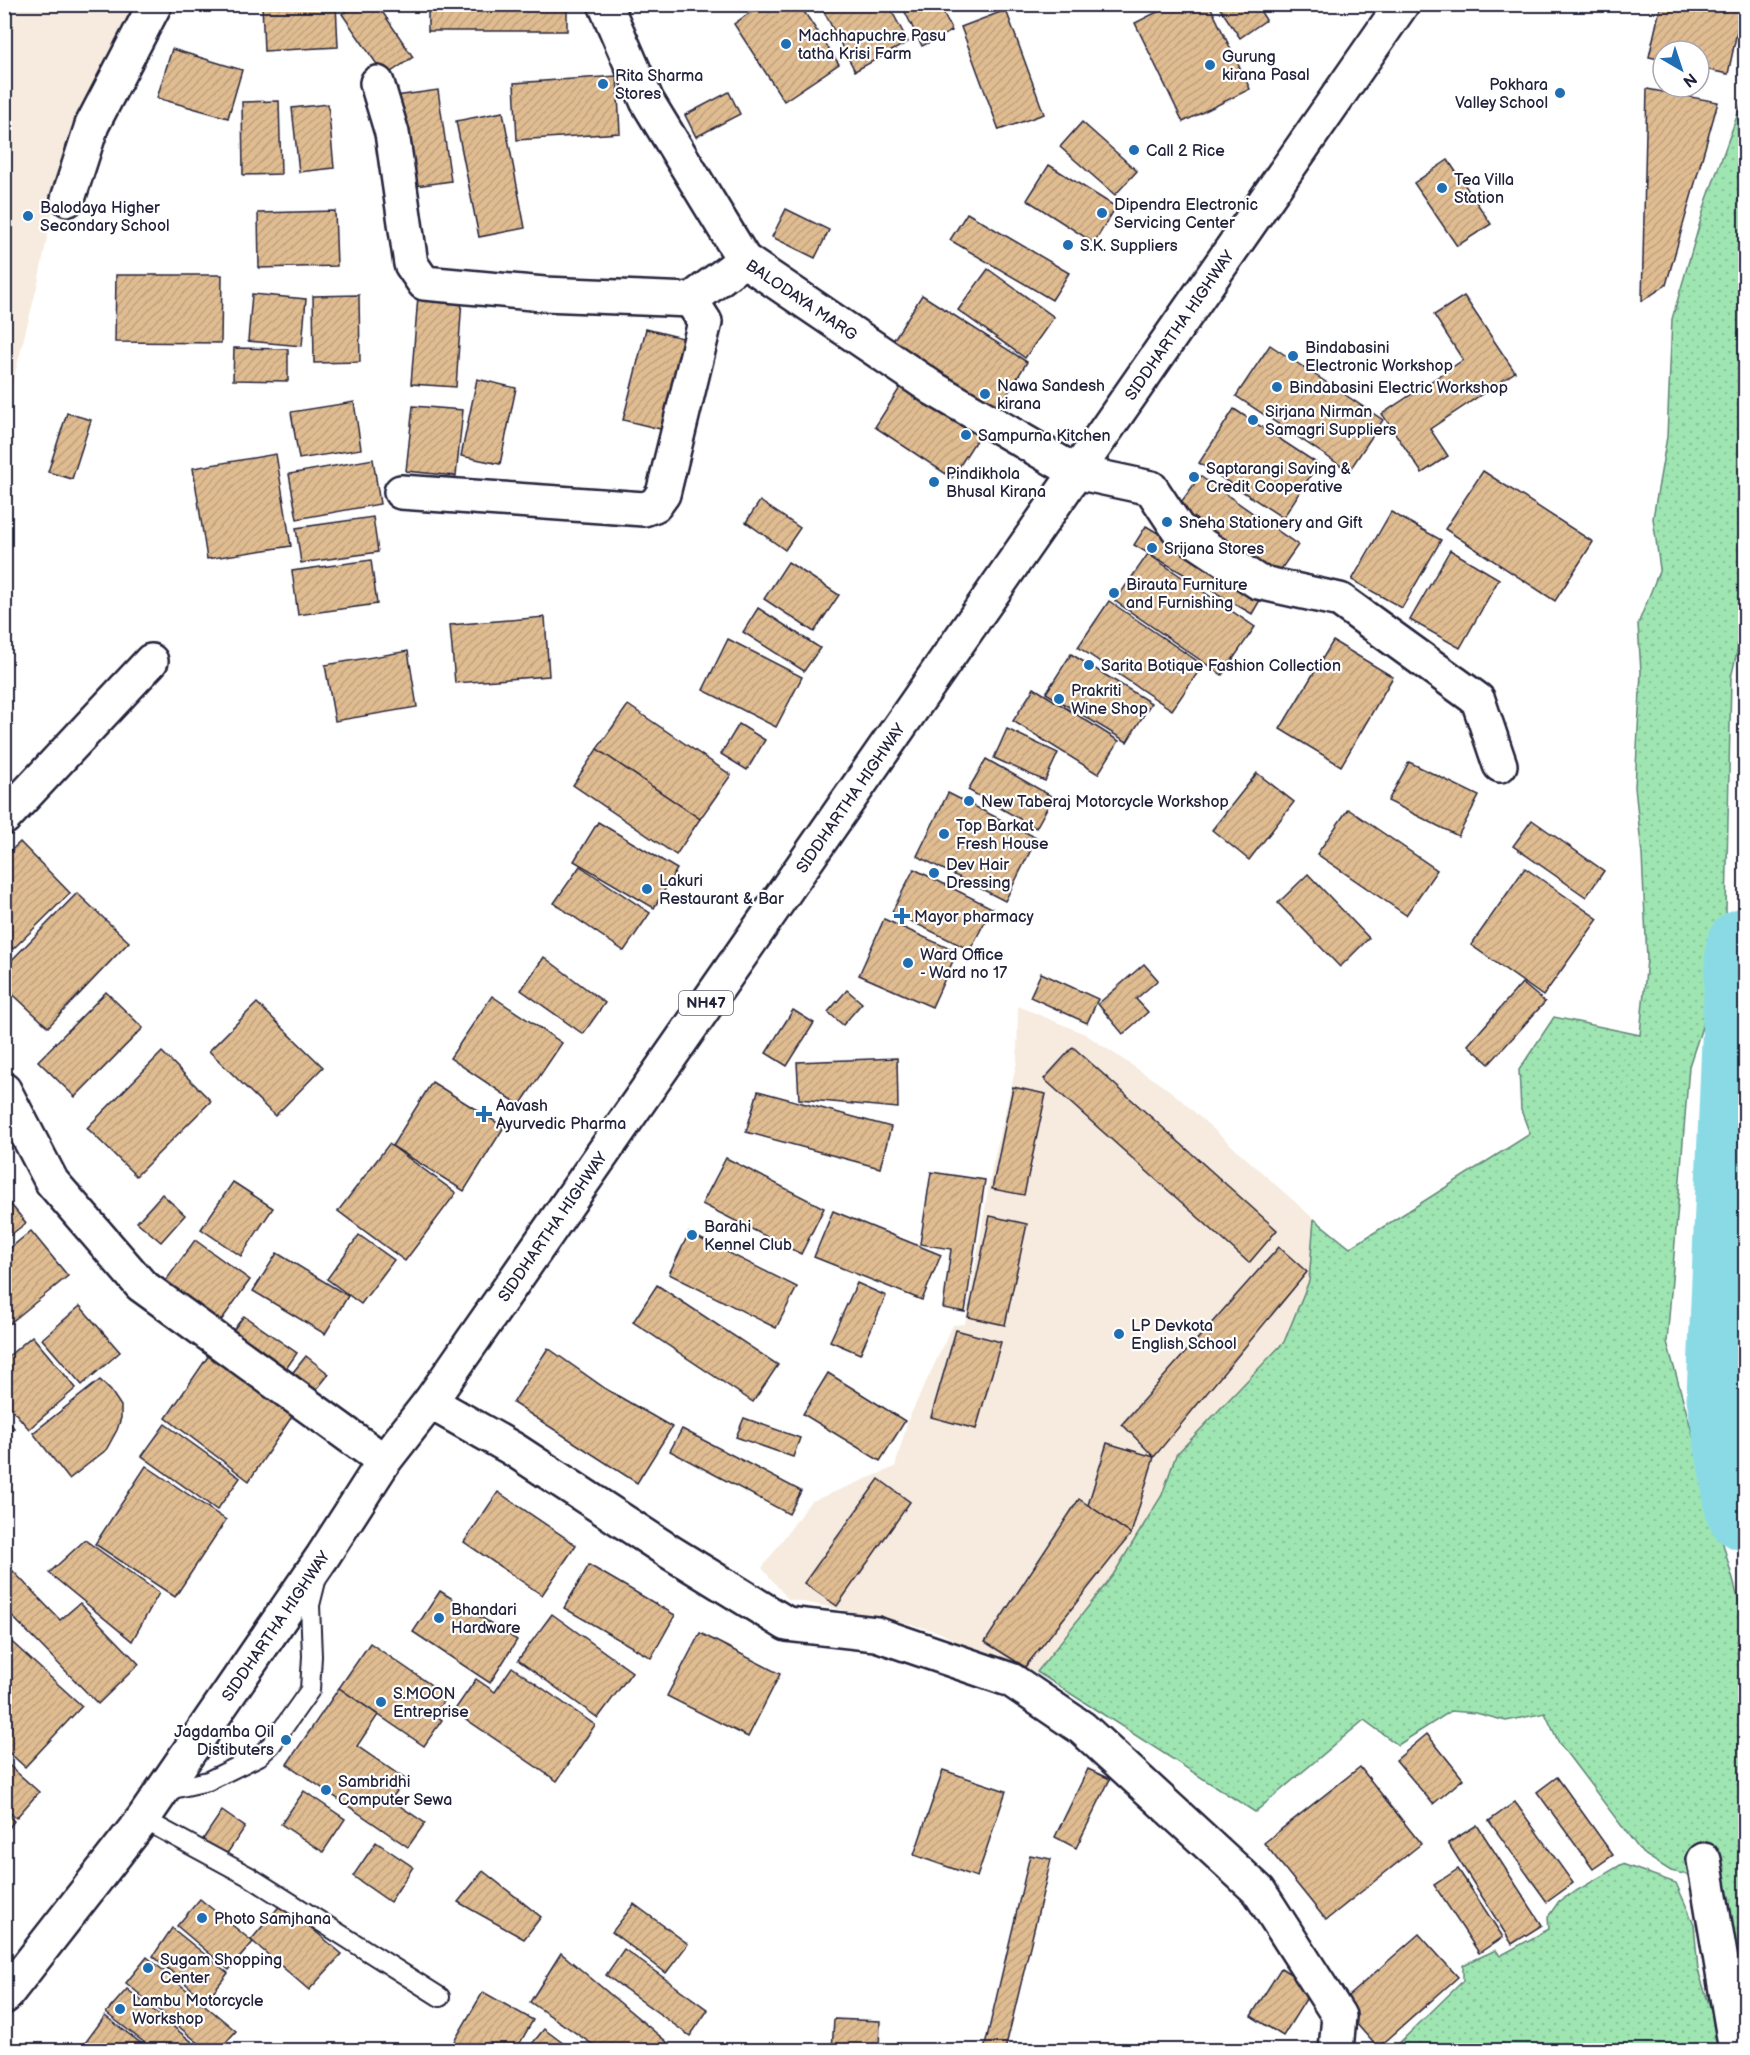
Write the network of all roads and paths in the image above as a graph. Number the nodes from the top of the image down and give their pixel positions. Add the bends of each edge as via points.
1 (155, 4) edge
2 (605, 4) edge
3 (1401, 4) edge
4 (377, 83) dead end
5 (68, 199) dead end
6 (744, 260) junction
7 (691, 300) junction
8 (1076, 472) junction
9 (401, 492) dead end
10 (152, 661) dead end
11 (1500, 765) dead end
12 (4, 818) edge
13 (4, 1090) edge
14 (429, 1402) junction
15 (384, 1461) junction
16 (323, 1556) junction
17 (162, 1791) junction
18 (143, 1819) junction
19 (1704, 1860) dead end
20 (4, 1997) edge
21 (440, 1997) dead end
22 (1339, 2016) junction
23 (1336, 2050) edge
24 (1356, 2050) edge
25 (1736, 2050) edge

1 - 5 main road via 92,125
2 - 6 main road, BALODAYA MARG via 647,101
3 - 8 main road, SIDDHARTHA HIGHWAY / NH47
4 - 7 main road via 392,133 411,264 424,283 544,294
6 - 7 main road
6 - 8 main road, BALODAYA MARG via 934,388
7 - 9 main road via 705,322 663,494 655,505 644,509
8 - 11 main road, BALODAYA MARG via 1151,488 1178,529 1258,582 1340,600 1479,700
8 - 14 main road, SIDDHARTHA HIGHWAY / NH47
10 - 12 main road
13 - 15 main road via 52,1182 141,1285
14 - 15 main road, SIDDHARTHA HIGHWAY / NH47
14 - 22 main road via 513,1449 787,1624 876,1634 1011,1680 1082,1728 1259,1891
15 - 16 main road, SIDDHARTHA HIGHWAY / NH47
16 - 17 main road, SIDDHARTHA HIGHWAY / NH47
16 - 17 lane via 309,1605 310,1690 259,1756 208,1781
17 - 18 main road, SIDDHARTHA HIGHWAY / NH47
18 - 20 main road, SIDDHARTHA HIGHWAY / NH47
18 - 21 lane via 250,1876
19 - 25 main road
22 - 23 main road
22 - 24 main road

